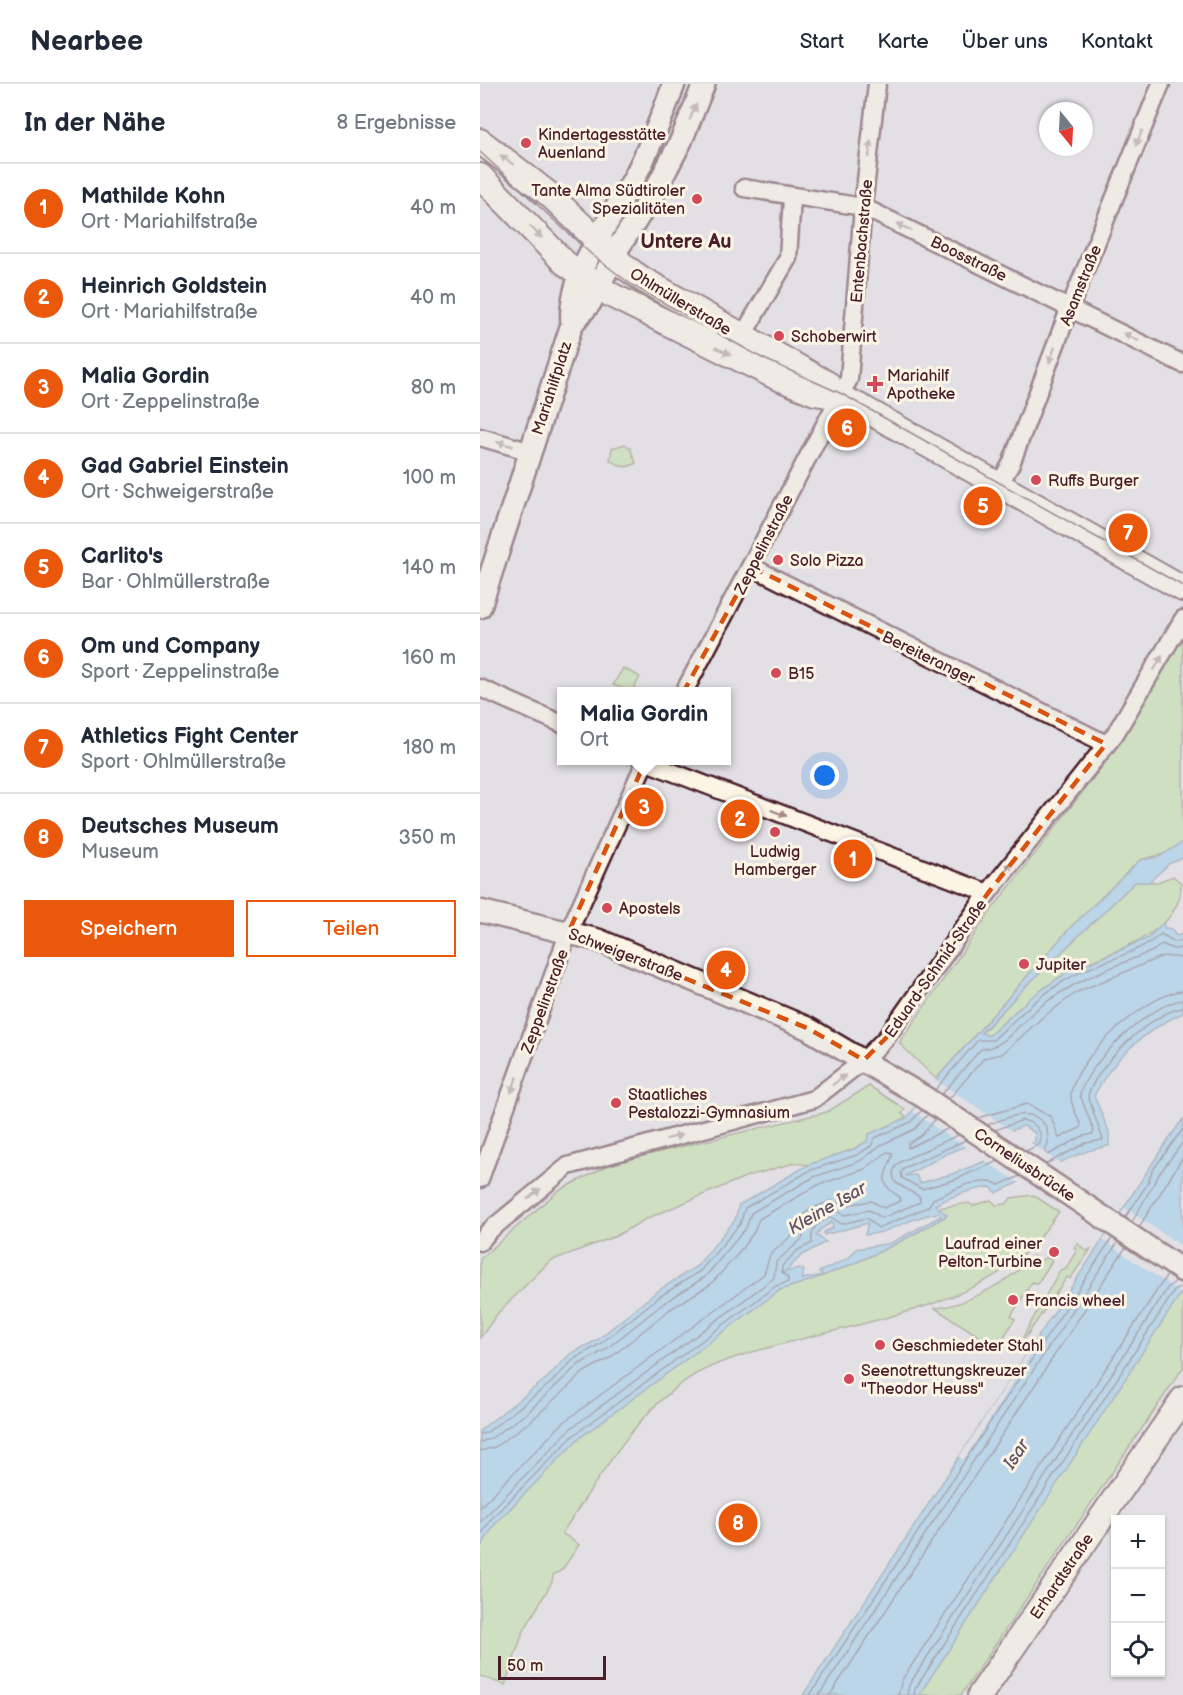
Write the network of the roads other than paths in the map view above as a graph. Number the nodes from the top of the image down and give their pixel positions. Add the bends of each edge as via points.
1 (674, 84) edge
2 (704, 84) edge
3 (878, 84) edge
4 (1161, 84) edge
5 (480, 141) edge
6 (480, 176) edge
7 (744, 188) dead end
8 (792, 198) junction
9 (863, 207) junction
10 (606, 249) junction
11 (589, 281) junction
12 (1071, 307) junction
13 (742, 337) junction
14 (1183, 364) edge
15 (840, 397) junction
16 (480, 437) edge
17 (531, 452) junction
18 (999, 485) junction
19 (752, 567) junction
20 (1183, 589) edge
21 (480, 607) edge
22 (1183, 619) edge
23 (687, 687) edge
24 (480, 688) edge
25 (557, 722) edge
26 (1106, 744) junction
27 (642, 765) edge
28 (654, 765) edge
29 (988, 893) junction
30 (480, 910) edge
31 (569, 931) junction
32 (864, 1060) junction
33 (480, 1179) edge
34 (483, 1231) edge
35 (1183, 1271) edge
36 (1183, 1399) edge
37 (980, 1695) edge

1 - 10 street
10 -> 2 street via 660,181
9 -> 3 street, Entenbachstraße
4 -> 12 street, Asamstraße
10 -> 5 main road, Ohlmüllerstraße via 550,195
6 -> 11 main road, Ohlmüllerstraße
7 - 8 street, Boosstraße
8 - 9 street, Boosstraße
8 - 13 street via 788,258
12 -> 9 street, Boosstraße
9 - 15 street, Entenbachstraße via 849,379
10 - 11 street, Mariahilfplatz
10 - 13 main road, Ohlmüllerstraße via 642,279
11 -> 15 main road, Ohlmüllerstraße via 776,377 815,393
11 - 17 street, Mariahilfplatz via 572,301 572,324
14 -> 12 street, Boosstraße
12 -> 18 street, Asamstraße via 1011,465
13 - 15 main road, Ohlmüllerstraße via 824,381
15 - 18 main road, Ohlmüllerstraße
15 - 19 street, Zeppelinstraße
17 -> 16 street, Mariahilfplatz
17 - 21 street, Mariahilfplatz
18 - 20 main road, Ohlmüllerstraße
19 - 23 street, Zeppelinstraße
19 - 26 street, Bereiteranger
26 -> 22 street, Eduard-Schmid-Straße
24 - 25 street
29 -> 26 street, Eduard-Schmid-Straße
27 - 31 street, Zeppelinstraße
28 -> 29 street
29 - 32 street, Eduard-Schmid-Straße via 886,1038
30 - 31 street, Schweigerstraße
31 - 32 street, Schweigerstraße via 768,1010
31 -> 33 street, Zeppelinstraße
34 -> 32 street, Eduard-Schmid-Straße via 568,1166 814,1099
32 - 35 street, Corneliusbrücke
36 - 37 main road, Erhardtstraße

